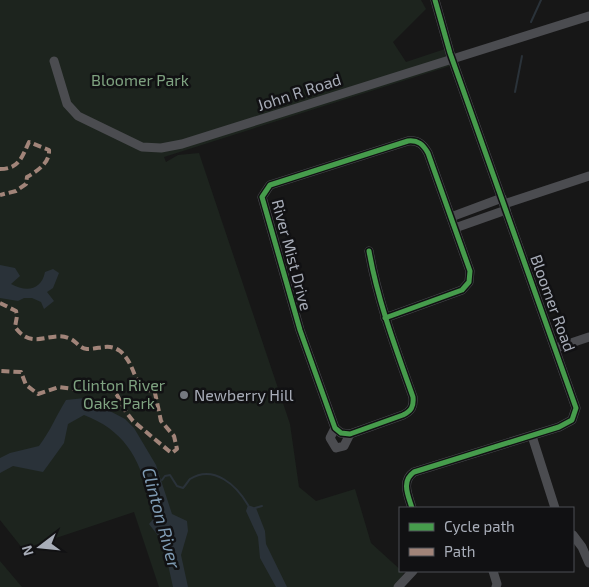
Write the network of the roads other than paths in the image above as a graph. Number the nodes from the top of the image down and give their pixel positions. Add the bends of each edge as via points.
1 (435, 0) edge
2 (589, 16) edge
3 (453, 60) junction
4 (54, 61) dead end
5 (589, 176) edge
6 (504, 204) junction
7 (451, 217) junction
8 (455, 228) junction
9 (369, 251) dead end
10 (385, 318) junction
11 (589, 337) edge
12 (556, 348) junction
13 (335, 428) junction
14 (350, 434) junction
15 (532, 436) junction
16 (412, 507) edge
17 (555, 507) edge
18 (574, 536) edge
19 (589, 563) edge
20 (412, 572) edge
21 (493, 572) edge
22 (499, 586) edge
23 (398, 587) edge

1 - 3 street, Bloomer Road
2 - 3 street, John R Road
3 - 4 street, John R Road via 182,144 152,148 135,144 72,111
3 - 6 street, Bloomer Road
5 - 6 street
6 - 7 street
6 - 8 street
6 - 12 street, Bloomer Road
7 - 8 street, River Mist Drive
7 - 13 street, River Mist Drive via 425,147 413,141 270,185 264,192 264,208 295,315
8 - 10 street, River Mist Drive via 470,271 468,285
9 - 10 street
10 - 14 street, River Mist Drive via 413,397 413,406 403,415
11 - 12 street
12 - 15 street, Bloomer Road via 575,400 576,412 568,423
13 - 14 street
13 - 14 street, River Mist Drive via 330,438 336,448 344,446
15 - 16 street, Bloomer Road via 414,472 406,484
15 - 17 street
18 - 19 street
20 - 23 street
21 - 22 street

